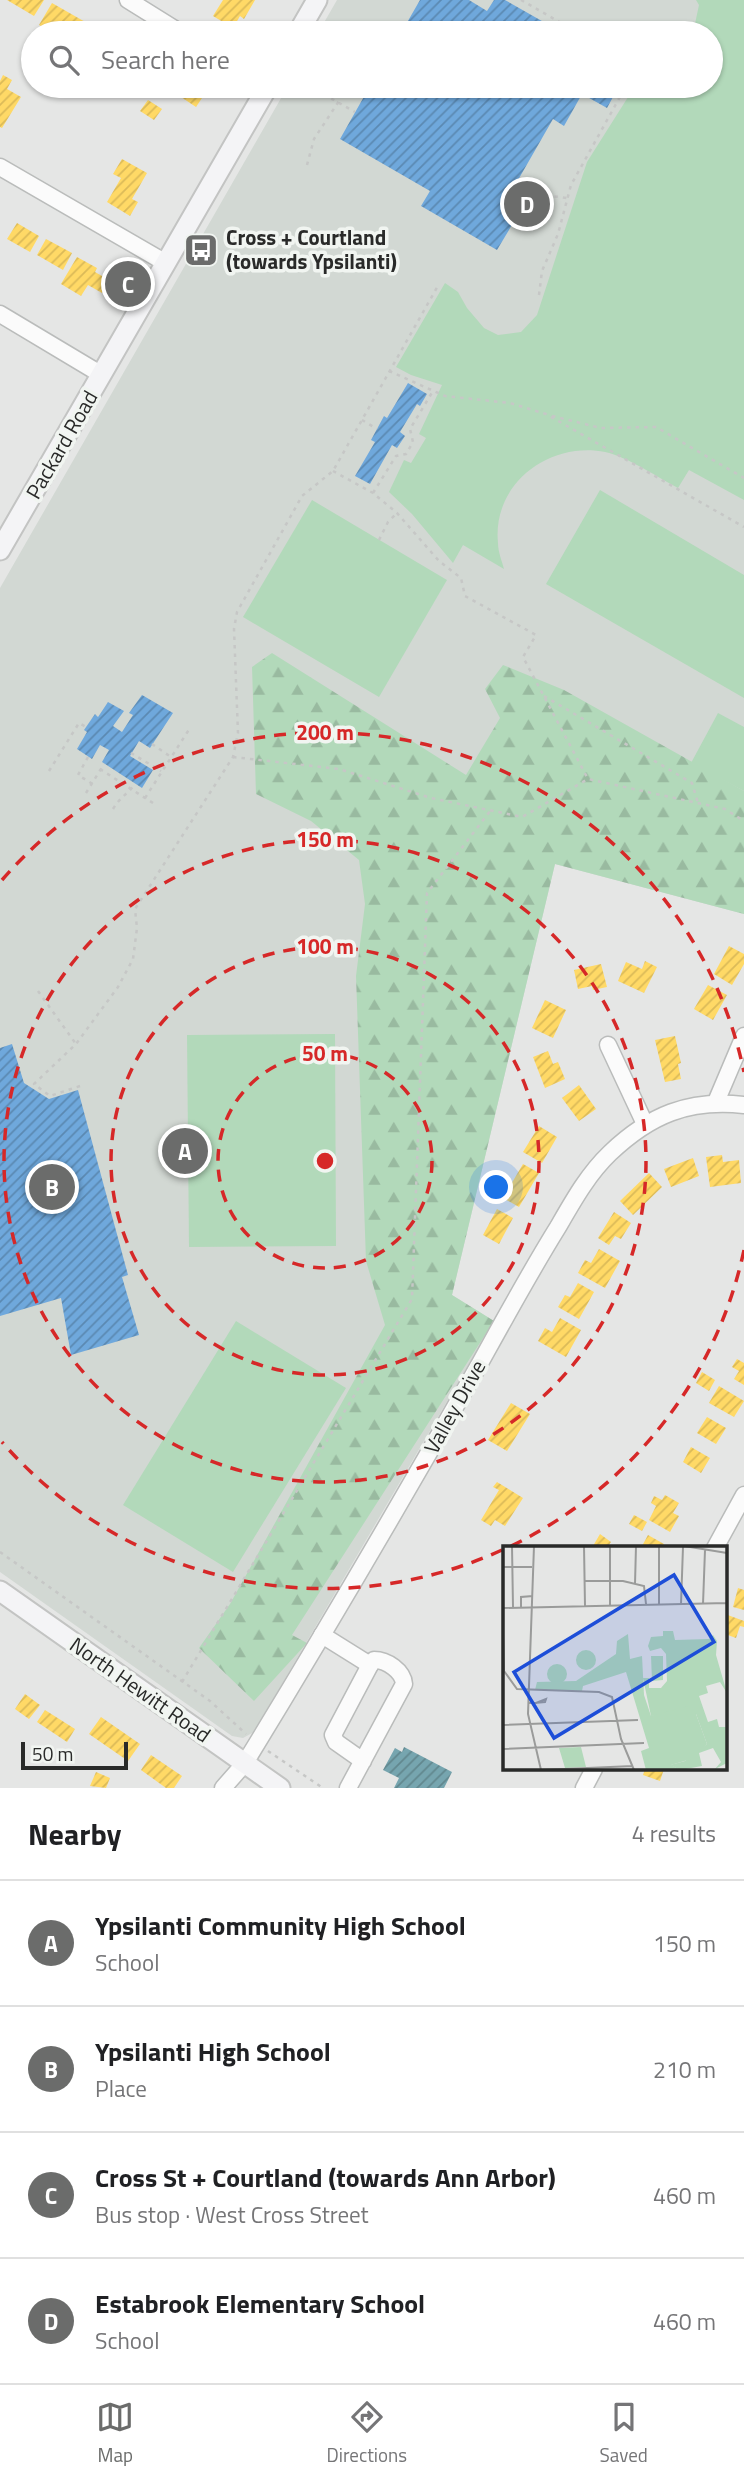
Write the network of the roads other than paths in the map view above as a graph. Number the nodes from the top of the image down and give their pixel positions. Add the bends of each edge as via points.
1 (128, 0) edge
2 (317, 0) edge
3 (162, 21) edge
4 (305, 21) edge
5 (259, 98) edge
6 (0, 167) edge
7 (166, 263) junction
8 (0, 314) edge
9 (102, 375) junction
10 (0, 550) edge
11 (744, 1036) edge
12 (608, 1045) dead end
13 (716, 1102) junction
14 (744, 1105) edge
15 (645, 1124) junction
16 (744, 1494) edge
17 (716, 1546) edge
18 (0, 1591) edge
19 (322, 1635) junction
20 (370, 1665) junction
21 (363, 1761) junction
22 (245, 1763) junction
23 (593, 1770) edge
24 (223, 1788) edge
25 (280, 1788) edge
26 (348, 1788) edge
27 (584, 1788) edge

1 - 3 street
2 - 4 main road
5 - 7 main road, Packard Road
6 - 7 street
7 - 9 main road, Packard Road
8 - 9 street
9 - 10 main road, Packard Road
11 - 13 street
12 - 15 street
13 - 14 street, Valley Drive
13 - 15 street, Valley Drive via 694,1105
15 - 19 street, Valley Drive via 608,1154 583,1184
16 - 17 street
18 - 22 main road, North Hewitt Road
19 - 20 street
19 - 22 street, Valley Drive
20 - 21 street via 333,1735
20 - 21 street via 381,1660 400,1671 404,1684
21 - 26 street
22 - 24 street, Valley Drive
22 - 25 main road, North Hewitt Road
23 - 27 street

